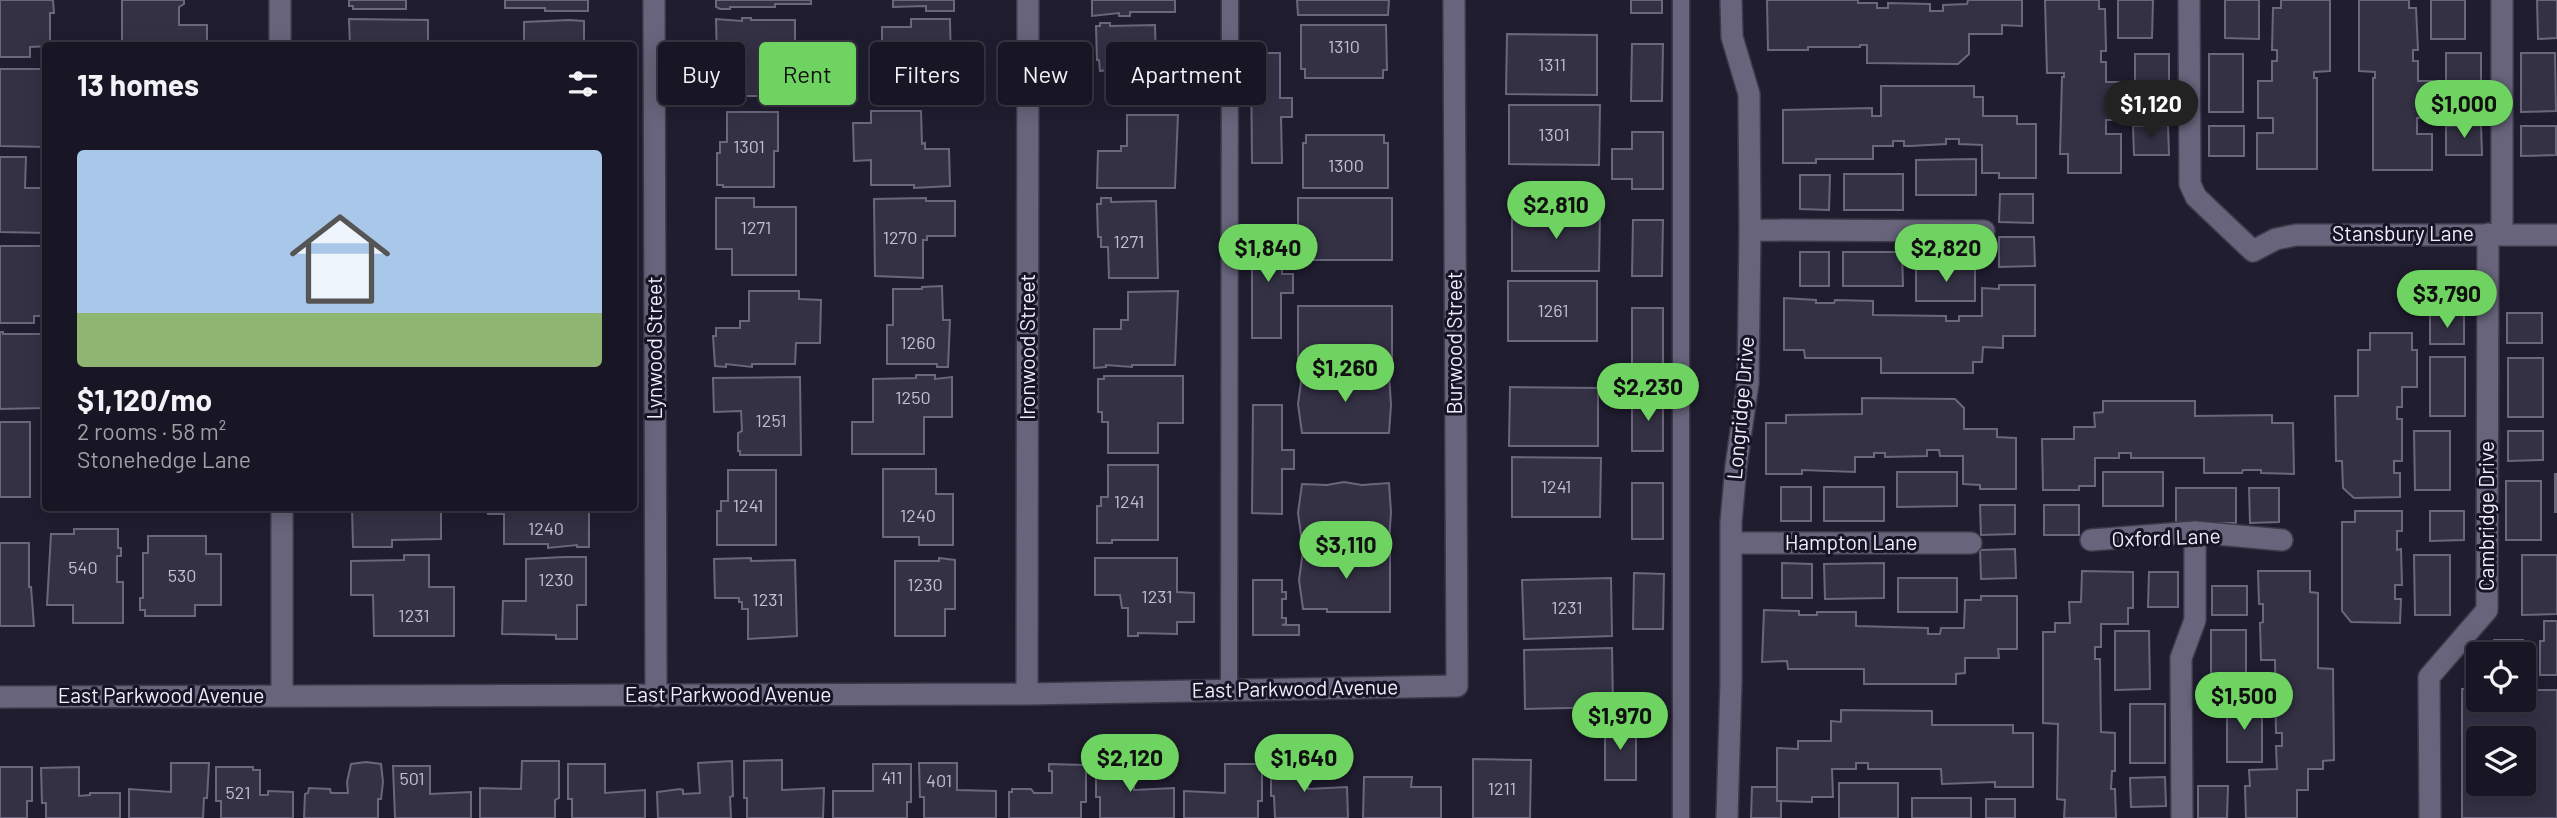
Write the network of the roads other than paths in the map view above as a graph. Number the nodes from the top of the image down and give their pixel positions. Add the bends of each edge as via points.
1 (280, 0) edge
2 (654, 0) edge
3 (1028, 0) edge
4 (1230, 0) edge
5 (1454, 0) edge
6 (1681, 0) edge
7 (1731, 0) edge
8 (2189, 0) edge
9 (2502, 0) edge
10 (280, 42) edge
11 (1750, 230) junction
12 (1984, 231) dead end
13 (2495, 234) junction
14 (2557, 234) edge
15 (282, 511) edge
16 (2195, 533) junction
17 (2091, 540) dead end
18 (2282, 540) dead end
19 (1731, 543) junction
20 (1971, 543) dead end
21 (1457, 687) joint
22 (1229, 690) junction
23 (1027, 694) junction
24 (282, 696) junction
25 (656, 696) junction
26 (0, 697) edge
27 (1681, 818) edge
28 (1727, 818) edge
29 (2182, 818) edge
30 (2430, 818) edge

1 - 10 street
2 - 25 street, Lynwood Street
3 - 23 street, Ironwood Street
4 - 22 lane
5 - 21 street, Burwood Street
6 - 27 lane
7 - 11 street, Longridge Drive via 1732,37 1749,94
8 - 13 street, Stansbury Lane via 2190,184 2196,197 2253,251 2296,235
9 - 13 street, Cambridge Drive
11 - 12 street
11 - 19 street, Longridge Drive via 1748,383
13 - 14 street, Stansbury Lane
13 - 30 street, Cambridge Drive via 2487,610 2429,677
15 - 24 street
16 - 17 street, Oxford Lane
16 - 18 street, Oxford Lane
16 - 29 street via 2195,620 2181,658
19 - 20 street, Hampton Lane
19 - 28 street, Longridge Drive
21 - 22 street, East Parkwood Avenue
22 - 23 street, East Parkwood Avenue
23 - 25 street, East Parkwood Avenue
24 - 25 street, East Parkwood Avenue
24 - 26 street, East Parkwood Avenue

